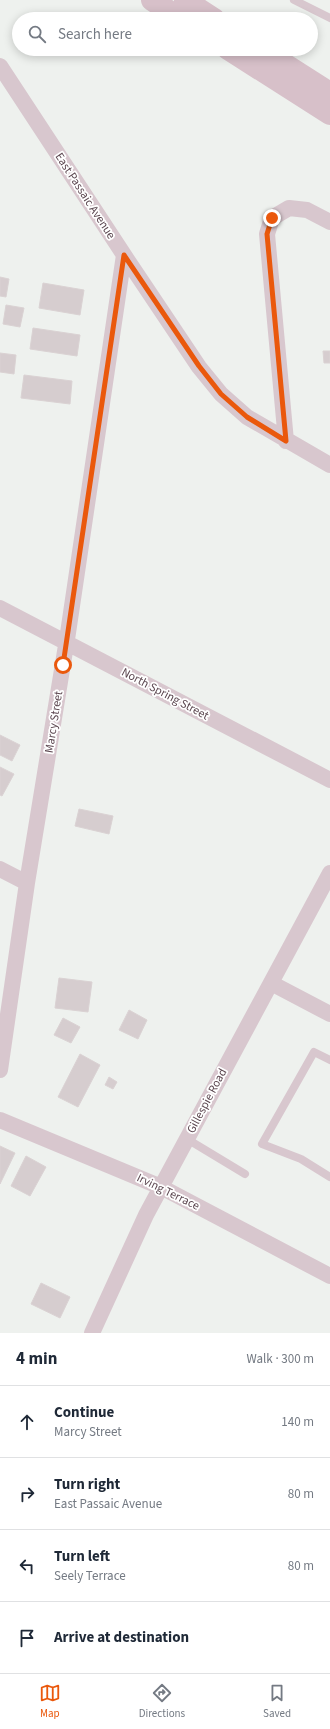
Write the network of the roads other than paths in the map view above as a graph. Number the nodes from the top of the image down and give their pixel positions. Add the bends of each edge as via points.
1 (152, 0) edge
2 (185, 0) edge
3 (294, 0) edge
4 (170, 12) edge
5 (203, 12) edge
6 (330, 18) edge
7 (239, 56) edge
8 (272, 56) edge
9 (0, 66) edge
10 (330, 93) edge
11 (330, 114) edge
12 (330, 222) edge
13 (124, 255) junction
14 (286, 441) junction
15 (330, 465) edge
16 (0, 608) edge
17 (67, 643) junction
18 (330, 780) edge
19 (0, 869) edge
20 (330, 874) edge
21 (27, 883) junction
22 (271, 983) junction
23 (330, 1014) edge
24 (330, 1060) edge
25 (0, 1070) edge
26 (0, 1120) edge
27 (186, 1139) junction
28 (245, 1174) dead end
29 (330, 1177) edge
30 (161, 1187) junction
31 (330, 1276) edge
32 (92, 1333) edge

1 - 4 main road
2 - 5 main road
3 - 6 lane
7 - 11 main road
8 - 10 main road
9 - 13 street, East Passaic Avenue
12 - 14 street via 307,210 289,208 272,218 267,234
13 - 14 street, East Passaic Avenue via 199,366 221,394 247,417
13 - 17 street, Marcy Street
14 - 15 street, East Passaic Avenue
16 - 17 street, North Spring Street
17 - 18 street, North Spring Street
17 - 21 street, Marcy Street
19 - 21 street
20 - 22 street, Gillespie Road
21 - 25 street, Marcy Street
22 - 23 street
22 - 27 street, Gillespie Road
24 - 29 lane via 314,1052 262,1144 301,1160
26 - 30 street, Irving Terrace
27 - 28 lane
27 - 30 street, Gillespie Road
30 - 31 street, Irving Terrace
30 - 32 street, Gillespie Road

